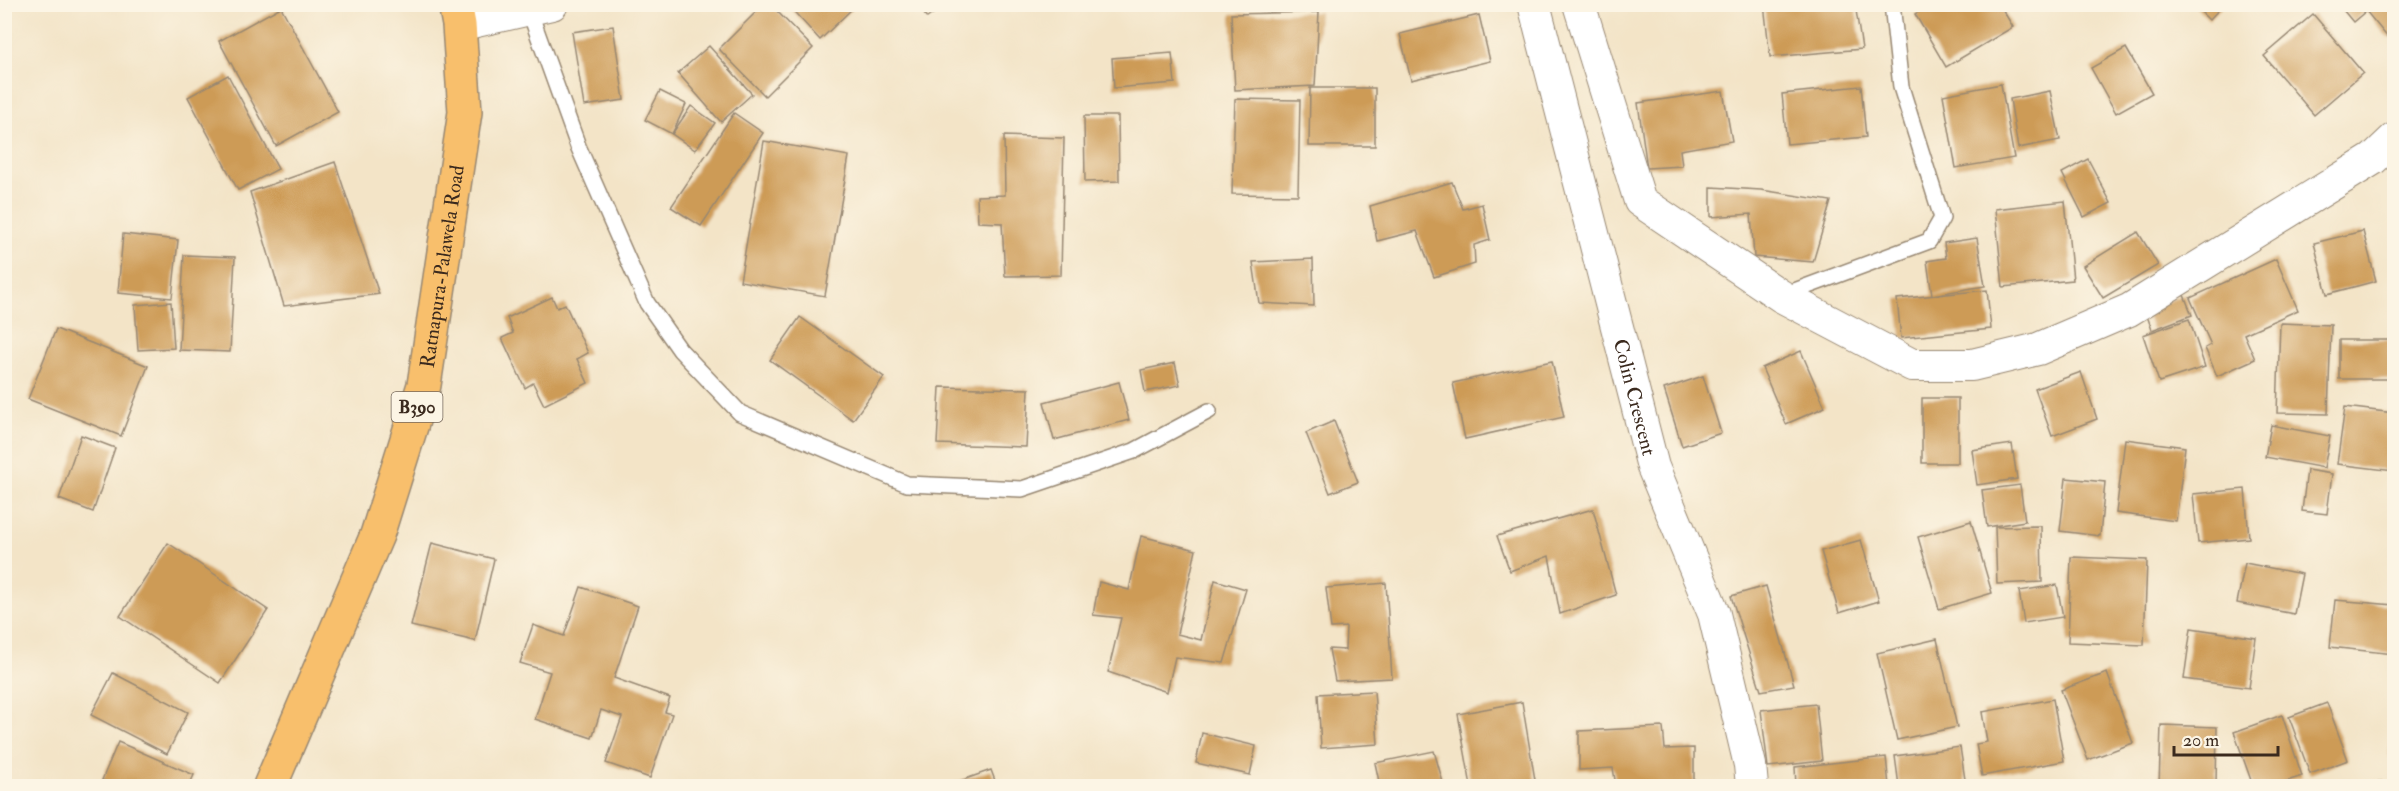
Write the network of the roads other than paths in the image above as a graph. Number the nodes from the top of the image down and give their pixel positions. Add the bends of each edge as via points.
1 (1534, 4) edge
2 (1579, 4) edge
3 (1892, 4) edge
4 (540, 7) edge
5 (457, 15) edge
6 (2394, 139) edge
7 (1781, 296) junction
8 (1209, 411) dead end
9 (270, 786) edge
10 (1752, 786) edge

1 - 10 street, Colin Crescent via 1653,467 1714,614
2 - 7 street via 1640,201
3 - 7 lane via 1901,87 1942,218 1929,241
4 - 5 street
4 - 8 lane via 578,146 647,303 680,350 740,413 907,484 1022,489 1134,451
5 - 9 main road, Ratnapura-Palawela Road / B390 via 465,112 424,385 377,535
6 - 7 street via 2373,159 2129,310 2038,349 1972,365 1912,365

